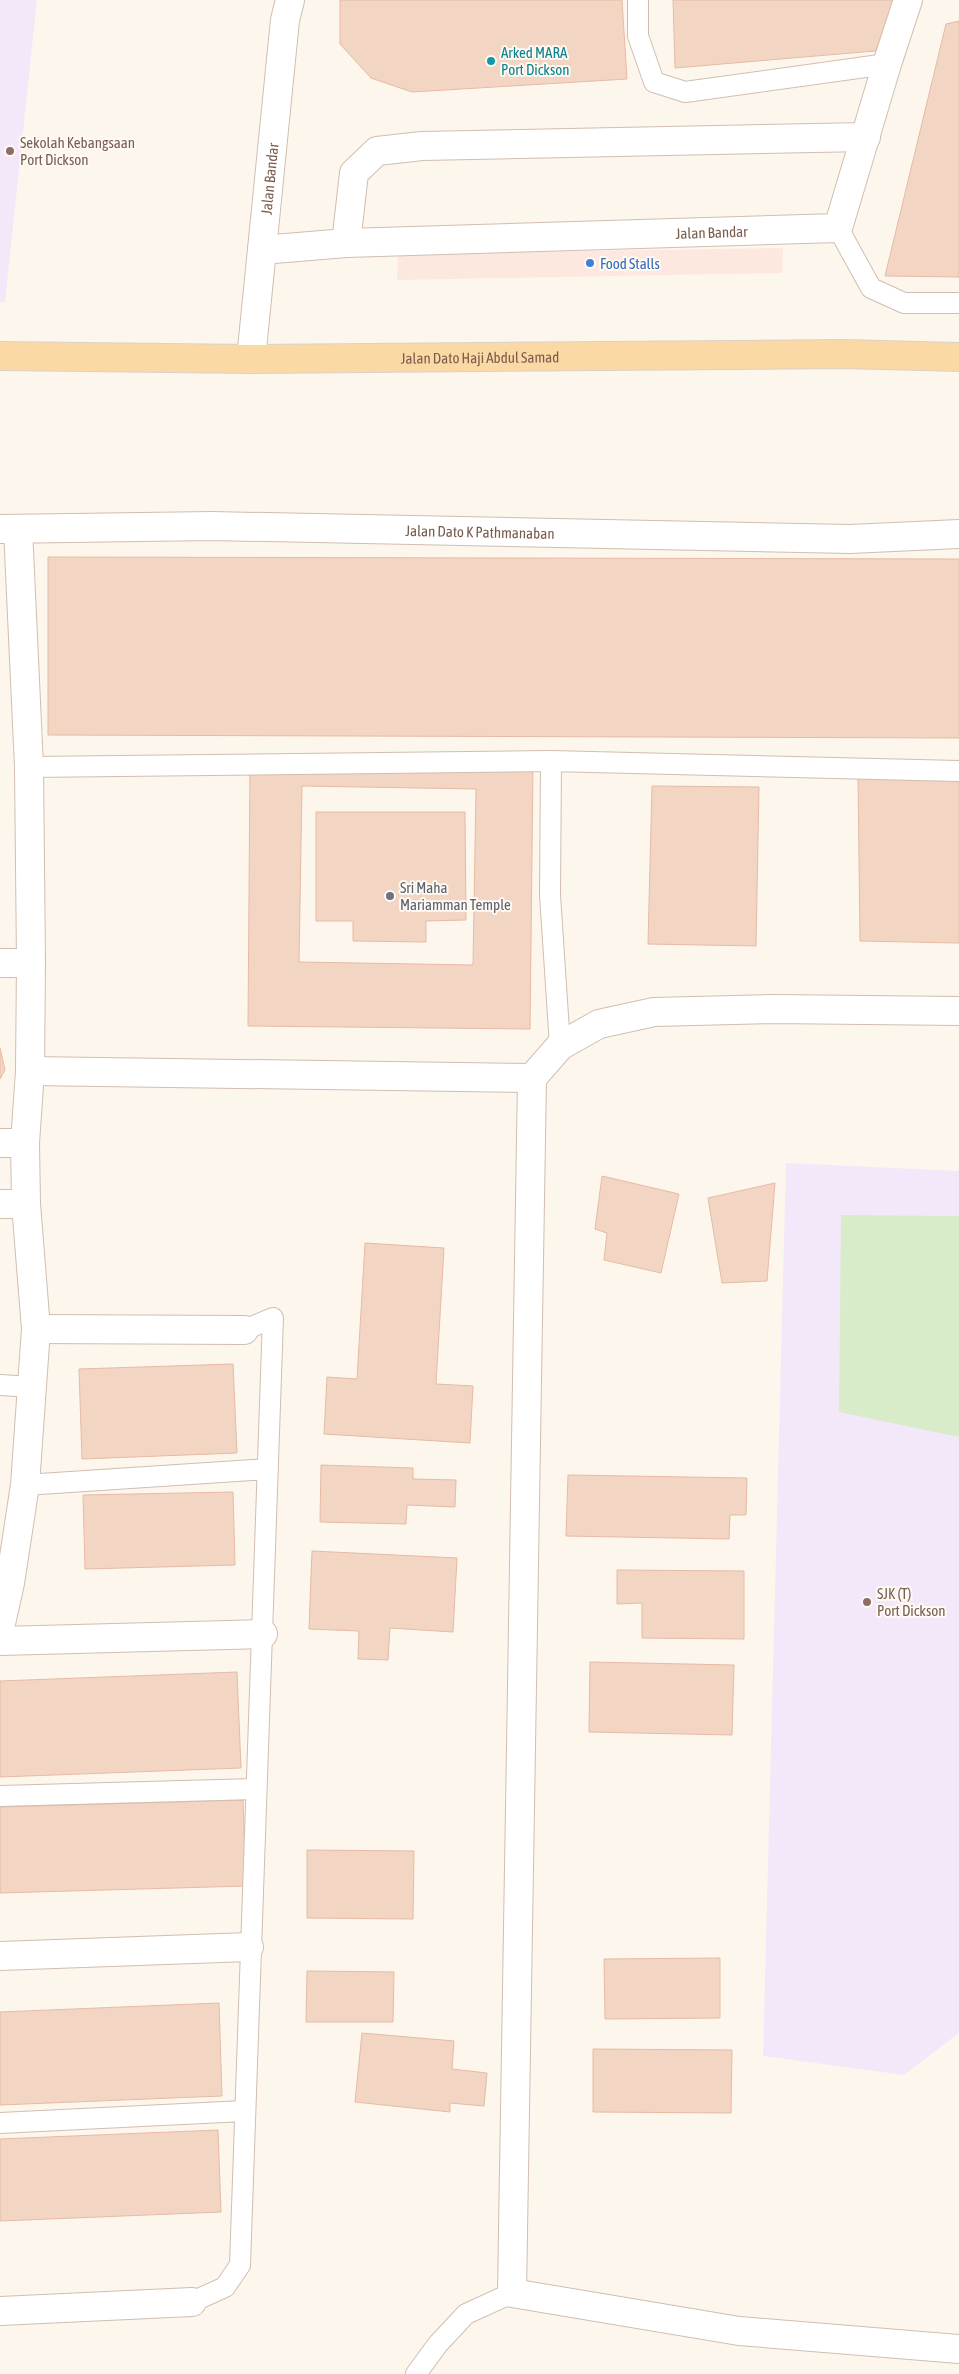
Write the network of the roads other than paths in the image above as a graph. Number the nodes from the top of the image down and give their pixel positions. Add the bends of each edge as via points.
1 (290, 0) edge
2 (638, 0) edge
3 (913, 0) edge
4 (887, 64) junction
5 (866, 137) junction
6 (838, 228) junction
7 (346, 243) junction
8 (262, 250) junction
9 (959, 303) edge
10 (0, 356) edge
11 (959, 357) edge
12 (251, 359) junction
13 (9, 529) edge
14 (959, 534) edge
15 (10, 584) edge
16 (551, 761) junction
17 (29, 766) junction
18 (959, 771) edge
19 (0, 963) edge
20 (31, 963) junction
21 (959, 1011) edge
22 (560, 1046) junction
23 (30, 1071) junction
24 (532, 1078) junction
25 (12, 1143) edge
26 (13, 1204) edge
27 (36, 1329) junction
28 (244, 1330) joint
29 (0, 1385) edge
30 (32, 1387) junction
31 (268, 1469) junction
32 (25, 1485) junction
33 (5, 1583) edge
34 (0, 1628) edge
35 (262, 1634) junction
36 (0, 1641) edge
37 (255, 1789) junction
38 (0, 1796) edge
39 (250, 1947) junction
40 (0, 1956) edge
41 (244, 2111) junction
42 (0, 2123) edge
43 (512, 2293) junction
44 (192, 2302) joint
45 (0, 2311) edge
46 (959, 2349) edge
47 (416, 2374) edge

1 - 8 street, Jalan Bandar via 285,20
2 - 4 lane via 638,36 654,82 685,92
3 - 4 street
4 - 5 street
5 - 6 street
5 - 7 street via 422,146 377,150 354,173
6 - 7 street, Jalan Bandar
6 - 9 lane via 870,288 904,303
7 - 8 street, Jalan Bandar
8 - 12 street, Jalan Bandar
10 - 12 main road, Jalan Dato Haji Abdul Samad
11 - 12 main road, Jalan Dato Haji Abdul Samad via 843,354
13 - 14 street, Jalan Dato K Pathmanaban via 212,526 850,539
13 - 15 street
15 - 17 street
16 - 17 lane
16 - 18 lane
16 - 22 lane via 550,895
17 - 20 street
19 - 20 street
20 - 23 street
21 - 22 street via 772,1009 654,1012 599,1024
22 - 24 street
23 - 24 street
23 - 25 street
24 - 43 street
25 - 26 street
26 - 27 street
27 - 28 street
27 - 30 street
28 - 31 lane via 273,1318
29 - 30 lane
30 - 32 street
31 - 32 lane
31 - 35 lane
32 - 33 street
33 - 34 street
35 - 36 street
35 - 37 lane
37 - 38 lane
37 - 39 lane
39 - 40 street
39 - 41 lane
41 - 42 lane
41 - 44 lane via 240,2265 225,2287
43 - 46 street via 739,2331
43 - 47 lane via 466,2314
44 - 45 street

